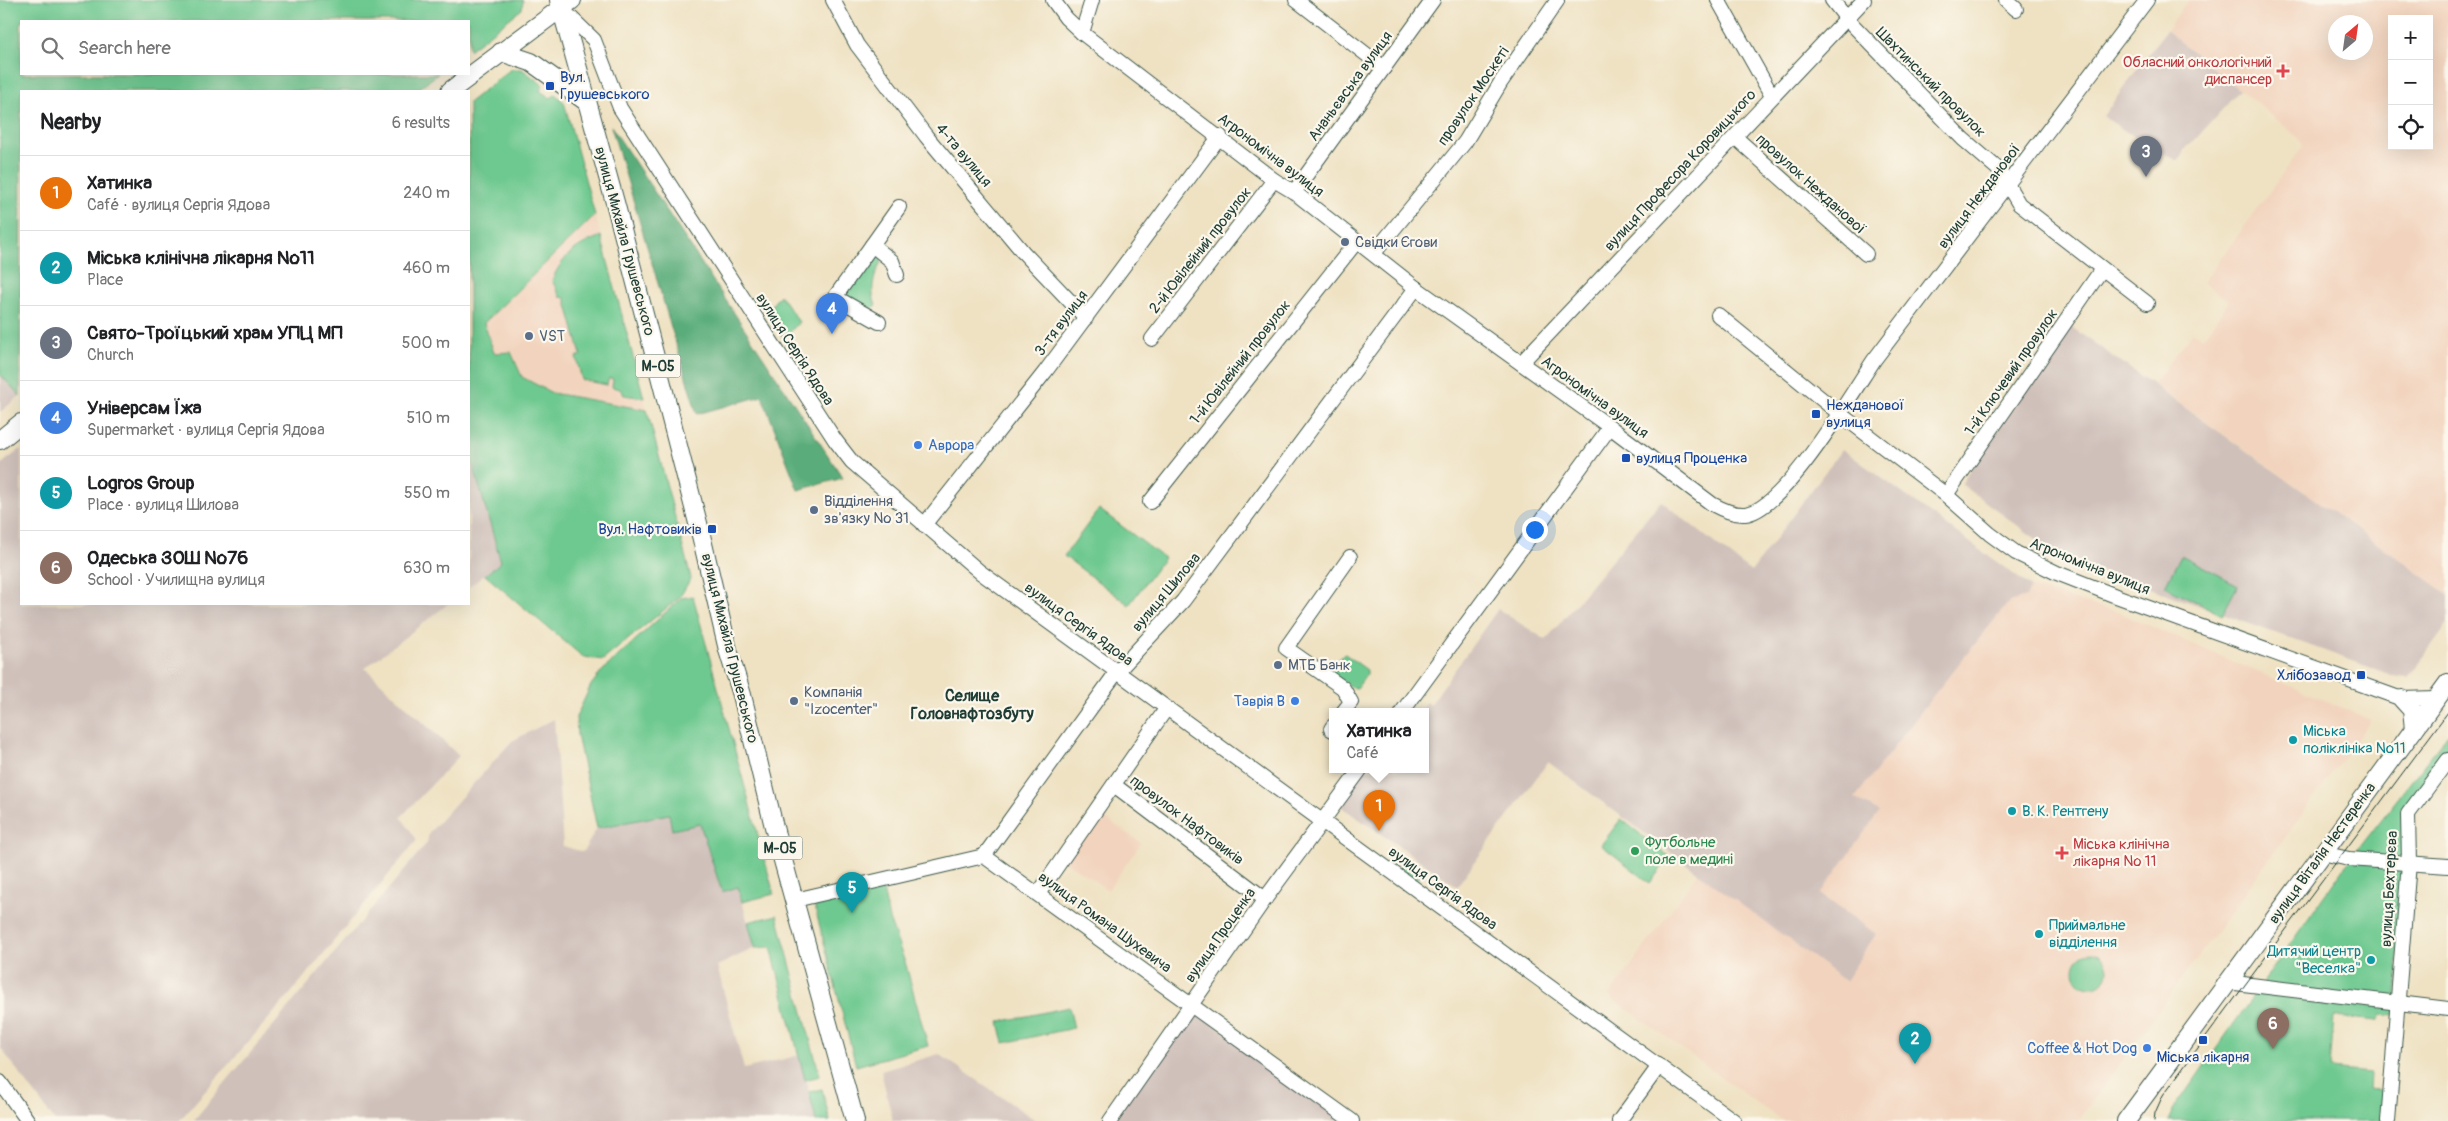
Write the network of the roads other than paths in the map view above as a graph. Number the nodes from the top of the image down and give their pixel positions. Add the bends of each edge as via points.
1 (833, 0) edge
2 (1053, 0) edge
3 (1092, 0) edge
4 (1296, 0) edge
5 (1433, 0) edge
6 (1718, 0) edge
7 (1832, 0) edge
8 (1864, 0) edge
9 (2147, 0) edge
10 (1557, 1) edge
11 (564, 2) edge
12 (1847, 19) junction
13 (1082, 33) junction
14 (501, 52) junction
15 (1384, 68) junction
16 (451, 90) edge
17 (1772, 96) junction
18 (587, 102) junction
19 (1220, 136) junction
20 (1735, 137) junction
21 (1274, 180) junction
22 (2008, 186) junction
23 (1294, 192) junction
24 (898, 207) dead end
25 (1356, 241) junction
26 (872, 245) junction
27 (1374, 253) junction
28 (1866, 254) dead end
29 (2102, 269) junction
30 (897, 275) dead end
31 (1416, 288) junction
32 (2147, 304) dead end
33 (1718, 315) dead end
34 (1086, 318) junction
35 (879, 322) dead end
36 (1152, 339) dead end
37 (1521, 363) junction
38 (1840, 414) junction
39 (20, 424) edge
40 (1610, 427) junction
41 (0, 440) edge
42 (1946, 495) junction
43 (1150, 502) dead end
44 (924, 525) junction
45 (1350, 557) dead end
46 (1116, 673) junction
47 (2448, 683) edge
48 (2402, 699) junction
49 (2442, 699) edge
50 (1346, 708) edge
51 (1405, 708) edge
52 (1166, 709) junction
53 (2414, 729) junction
54 (2448, 760) edge
55 (1358, 773) edge
56 (1114, 785) junction
57 (1324, 820) junction
58 (2322, 853) junction
59 (984, 856) junction
60 (2409, 863) junction
61 (2448, 866) edge
62 (1038, 894) junction
63 (1265, 899) junction
64 (795, 900) junction
65 (2227, 982) junction
66 (1190, 1005) junction
67 (2398, 1005) junction
68 (2448, 1009) edge
69 (1659, 1066) junction
70 (0, 1082) edge
71 (28, 1121) edge
72 (855, 1121) edge
73 (1110, 1121) edge
74 (1352, 1121) edge
75 (1619, 1121) edge
76 (1734, 1121) edge
77 (2126, 1121) edge
78 (2388, 1121) edge

1 - 34 street, 4-та вулиця via 858,45 926,136 1023,252
2 - 13 street, Агрономічна вулиця
3 - 13 street
4 - 15 street
5 - 15 street, Ананьєвська вулиця
6 - 17 street
7 - 12 street, Шахтинський провулок
8 - 12 street, вулиця Професора Коровицького
9 - 22 street, вулиця Нежданової
10 - 27 street, провулок Москеті via 1501,82 1465,142
11 - 14 main road
11 - 18 main road, вулиця Михайла Грушевського / М-05
11 - 44 street, вулиця Сергія Ядова via 594,40 620,108 835,440 852,462
12 - 17 street, вулиця Професора Коровицького
12 - 22 street, Шахтинський провулок via 1963,139 1998,169
13 - 19 street, Агрономічна вулиця
14 - 16 main road
14 - 18 main road via 531,62
15 - 23 street, Ананьєвська вулиця
17 - 20 street, вулиця Професора Коровицького
18 - 64 main road, вулиця Михайла Грушевського / М-05
19 - 21 street, Агрономічна вулиця
19 - 34 street, 3-тя вулиця
20 - 28 street, провулок Нежданової
20 - 37 street, вулиця Професора Коровицького
21 - 23 street, Агрономічна вулиця
21 - 36 street, 2-й Ювілейний провулок
22 - 29 street, Шахтинський провулок via 2019,204
22 - 38 street, вулиця Нежданової via 1874,360
23 - 25 street, Агрономічна вулиця
24 - 26 street
25 - 27 street, Агрономічна вулиця
25 - 43 street, 1-й Ювілейний провулок
26 - 30 street via 892,261
26 - 35 street via 835,297
27 - 31 street, Агрономічна вулиця
29 - 32 street, Шахтинський провулок
29 - 42 street, 1-й Ключевий провулок
31 - 37 street, Агрономічна вулиця
31 - 46 street, вулиця Шилова via 1183,601
33 - 38 street
34 - 44 street, 3-тя вулиця
37 - 40 street, Агрономічна вулиця
38 - 40 street, Агрономічна вулиця via 1785,486 1765,504 1745,514 1723,510 1712,504
38 - 42 street, Агрономічна вулиця
39 - 41 main road
40 - 51 street
42 - 48 street, Агрономічна вулиця via 1990,534 2034,562 2116,596
44 - 46 street, вулиця Сергія Ядова via 980,572
45 - 50 street via 1286,648 1343,688 1351,702
46 - 52 street, вулиця Сергія Ядова
46 - 59 street, вулиця Шилова
47 - 49 main road, вулиця Віталія Нестеренка
48 - 49 street, Агрономічна вулиця
48 - 53 main road via 2412,710
49 - 53 main road, вулиця Віталія Нестеренка
52 - 56 street, провулок Нафтовиків
52 - 57 street, вулиця Сергія Ядова
53 - 58 main road, вулиця Віталія Нестеренка
54 - 60 street, вулиця Бехтерєва via 2408,814
55 - 57 street, вулиця Проценка
56 - 62 street, провулок Нафтовиків
56 - 63 street, провулок Нафтовиків
57 - 63 street, вулиця Проценка
57 - 69 street, вулиця Сергія Ядова
58 - 60 street via 2349,859
58 - 65 main road, вулиця Віталія Нестеренка
59 - 62 street, вулиця Романа Шухевича
59 - 64 street
60 - 61 street
60 - 67 street, вулиця Бехтерєва
62 - 66 street, вулиця Романа Шухевича
63 - 66 street, вулиця Проценка
64 - 72 main road, вулиця Михайла Грушевського / М-05
65 - 67 street
65 - 77 main road, вулиця Віталія Нестеренка
66 - 73 street, вулиця Проценка
66 - 74 street, вулиця Романа Шухевича
67 - 68 street
67 - 78 street, вулиця Бехтерєва
69 - 75 street
69 - 76 street, вулиця Сергія Ядова
70 - 71 street

